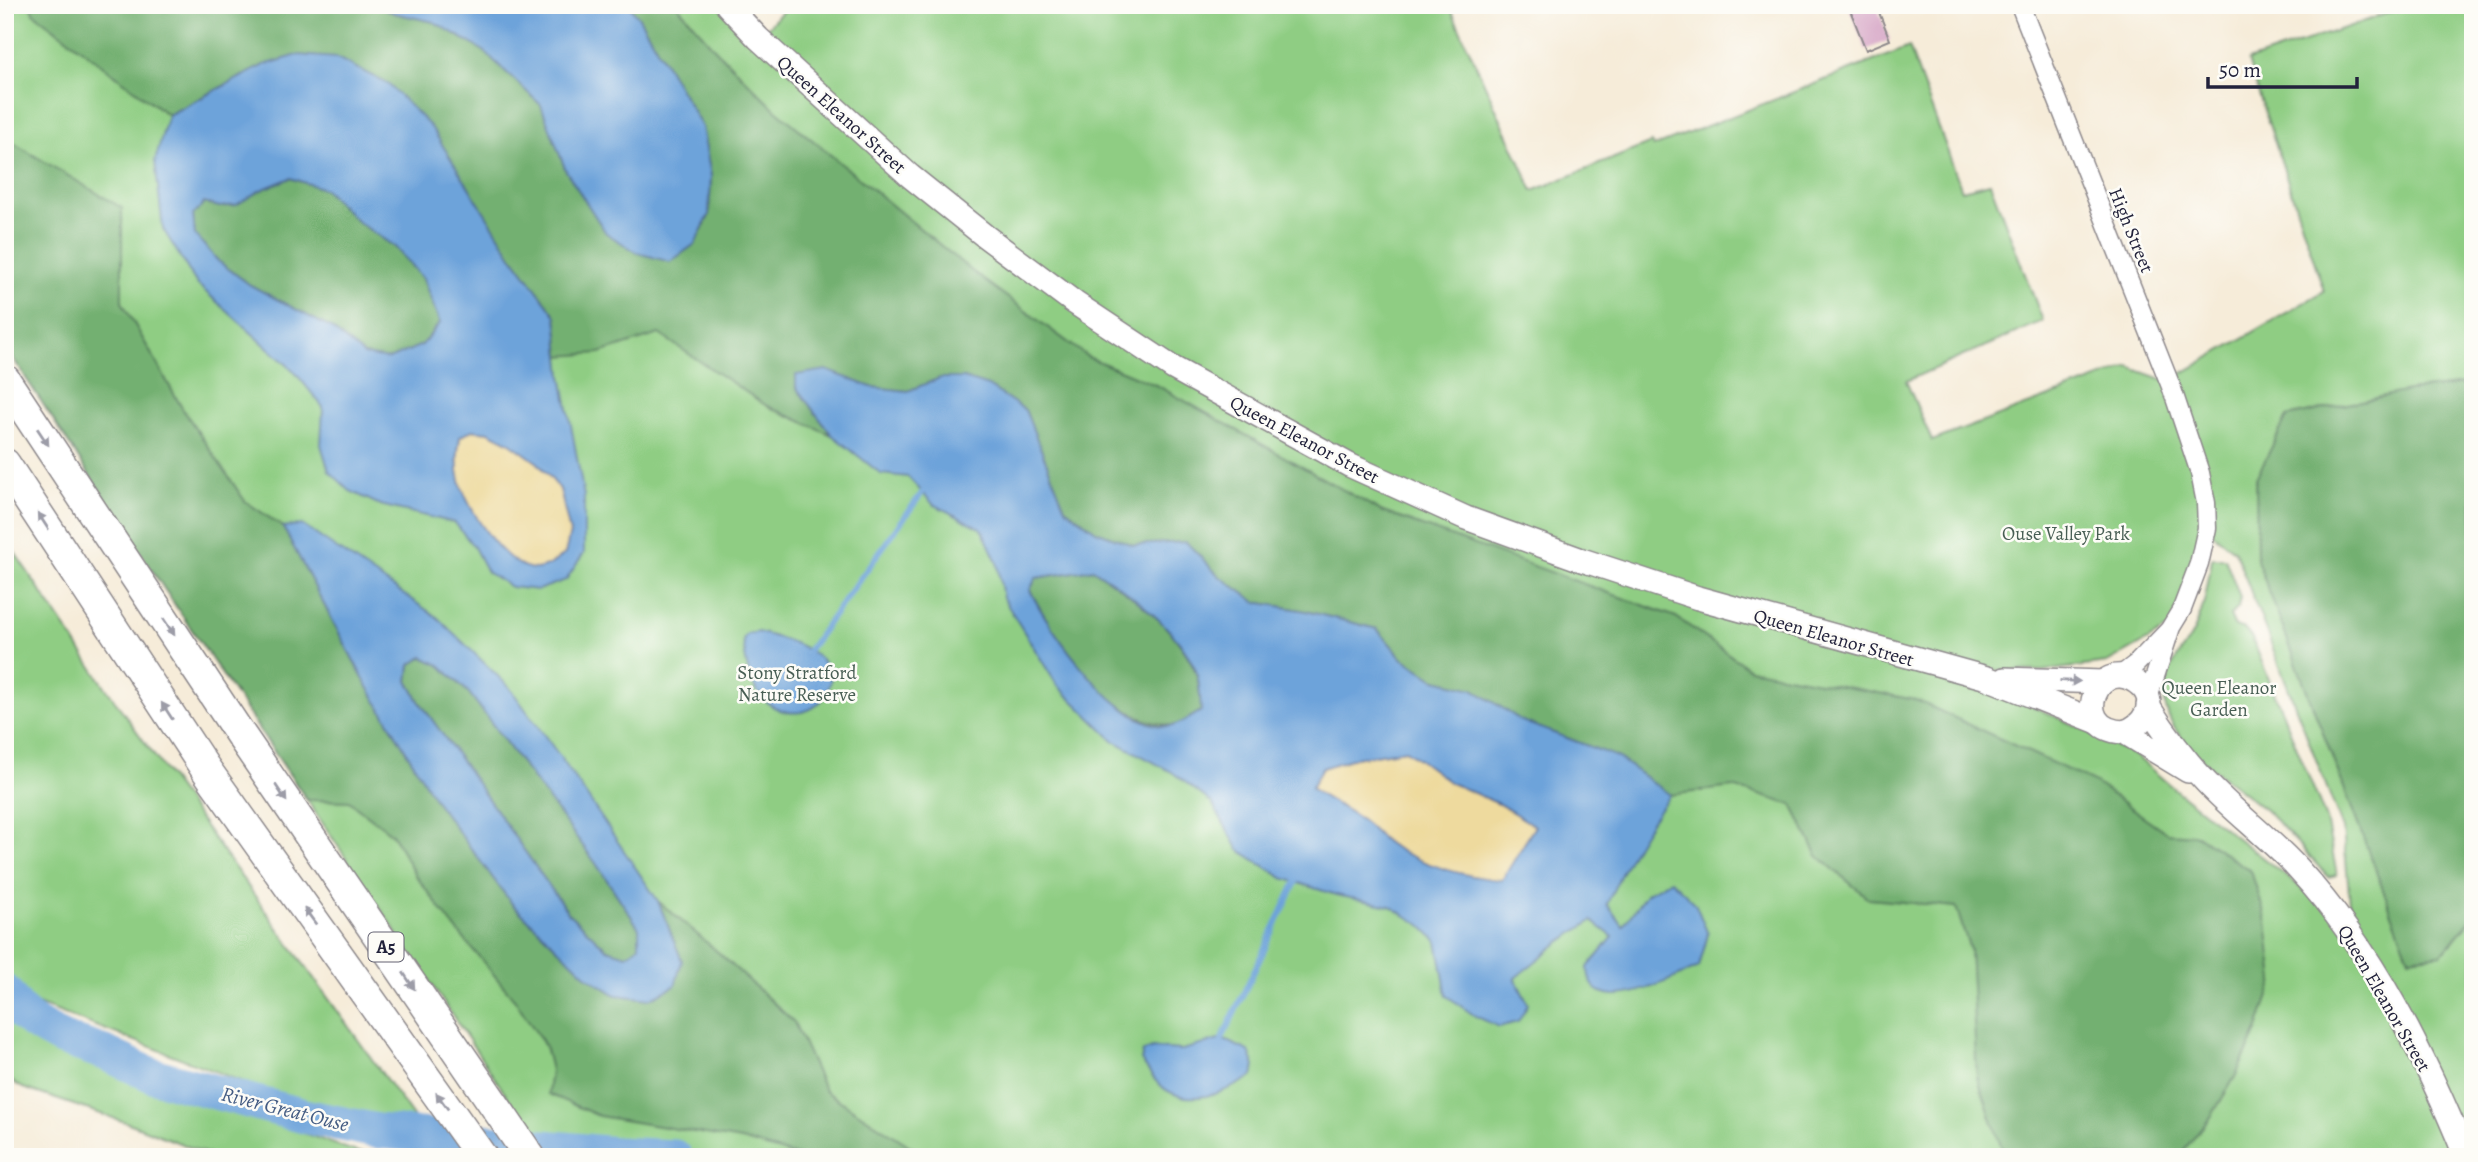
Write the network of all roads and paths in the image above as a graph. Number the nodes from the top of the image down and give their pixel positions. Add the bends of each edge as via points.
1 (727, 5) edge
2 (2020, 5) edge
3 (5, 380) edge
4 (5, 464) edge
5 (2171, 627) junction
6 (1987, 678) junction
7 (2111, 679) junction
8 (2148, 702) junction
9 (2098, 722) junction
10 (2124, 732) junction
11 (2206, 782) junction
12 (482, 1157) edge
13 (530, 1157) edge
14 (2466, 1157) edge

1 - 6 street, Queen Eleanor Street via 910,176 1025,266 1173,368 1338,459 1466,518 1579,559 1698,598
2 - 5 street, High Street via 2172,389 2200,473 2207,528 2199,565
3 -> 13 highway, A5
12 -> 4 highway, A5 via 205,768
5 - 7 street via 2137,663
5 - 8 street
6 -> 7 street, Queen Eleanor Street
6 - 9 street, Queen Eleanor Street
7 - 8 street via 2129,677 2143,687
7 - 9 street via 2093,696
8 - 10 street via 2141,723
8 - 11 street, Queen Eleanor Street via 2167,737
9 - 10 street
10 - 11 street, Queen Eleanor Street
11 - 14 street, Queen Eleanor Street via 2297,868 2339,917 2408,1030

